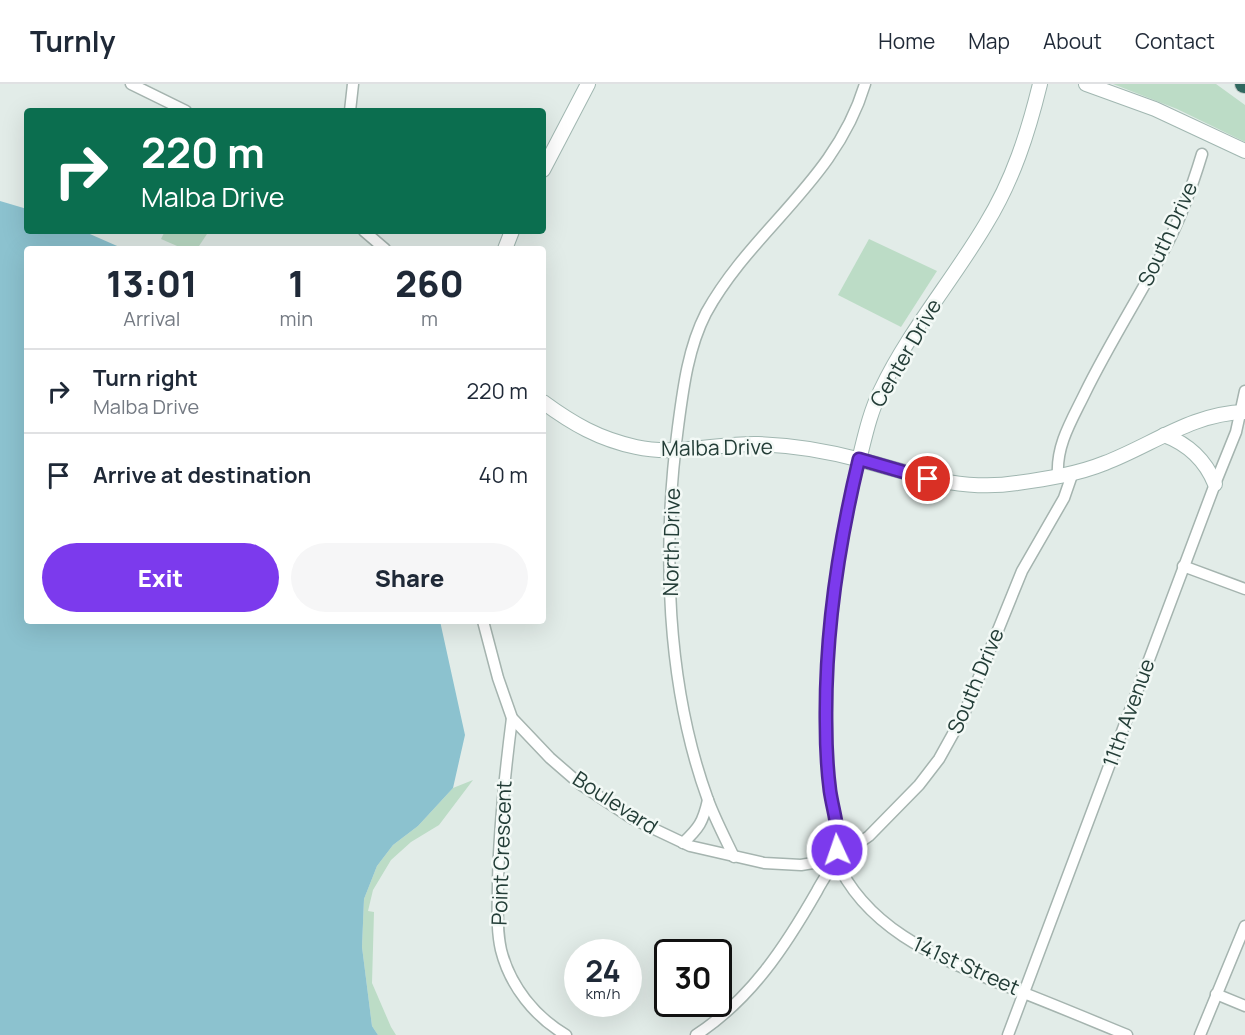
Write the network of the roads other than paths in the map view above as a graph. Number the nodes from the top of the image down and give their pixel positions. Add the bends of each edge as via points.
1 (131, 84) edge
2 (353, 84) edge
3 (588, 84) edge
4 (865, 84) edge
5 (1040, 84) edge
6 (1086, 84) edge
7 (180, 108) edge
8 (350, 108) edge
9 (1245, 151) edge
10 (1202, 154) dead end
11 (546, 164) edge
12 (368, 234) edge
13 (382, 246) edge
14 (1245, 391) edge
15 (546, 404) edge
16 (1243, 412) edge
17 (1164, 435) junction
18 (675, 449) junction
19 (859, 459) junction
20 (1073, 472) junction
21 (1058, 475) junction
22 (1215, 484) junction
23 (1183, 566) junction
24 (1245, 588) edge
25 (484, 624) edge
26 (512, 718) junction
27 (708, 800) junction
28 (683, 843) junction
29 (734, 857) junction
30 (835, 858) junction
31 (1245, 926) edge
32 (1025, 993) junction
33 (1216, 994) junction
34 (1245, 1006) edge
35 (566, 1035) edge
36 (696, 1035) edge
37 (1008, 1035) edge
38 (1127, 1035) edge
39 (1200, 1035) edge

1 - 7 street
2 - 8 street
3 - 11 street
4 - 18 street, North Drive via 852,121 832,156 732,272 706,314 684,383
5 - 19 street, Center Drive via 1026,139 1006,188 987,224 884,382
6 - 9 street via 1175,117
10 - 21 street, South Drive via 1175,229 1066,430
12 - 13 street
14 - 16 street, 11th Avenue
15 - 18 street, Malba Drive via 597,436 640,448
16 - 17 street, Malba Drive via 1205,419
16 - 22 street, 11th Avenue
17 - 20 street, Malba Drive via 1104,464
17 - 22 street via 1198,455
18 - 19 street, Malba Drive via 756,444
18 - 27 street, North Drive via 669,549 675,655 688,731
19 - 21 street, Malba Drive via 928,479 968,485 1016,483
19 - 30 street, Center Drive via 837,562 827,653 827,760 838,837
20 - 21 street, Malba Drive
20 - 30 street, South Drive via 1064,498 1022,572 950,741 926,777 884,823
22 - 23 street, 11th Avenue
23 - 24 street
23 - 32 street, 11th Avenue
25 - 26 street, Boulevard
26 - 28 street, Boulevard via 580,784 633,819
26 - 35 street, Point Crescent via 499,860 497,926 501,951 510,976 527,1002
27 - 28 street via 704,819
27 - 29 street, North Drive
28 - 29 street, Boulevard
29 - 30 street, Boulevard via 788,865
30 - 32 street, 141st Street via 865,904 908,941
30 - 36 street via 793,934 770,966 713,1024
31 - 33 street
32 - 37 street, 11th Avenue
32 - 38 street, 141st Street
33 - 34 street
33 - 39 street

